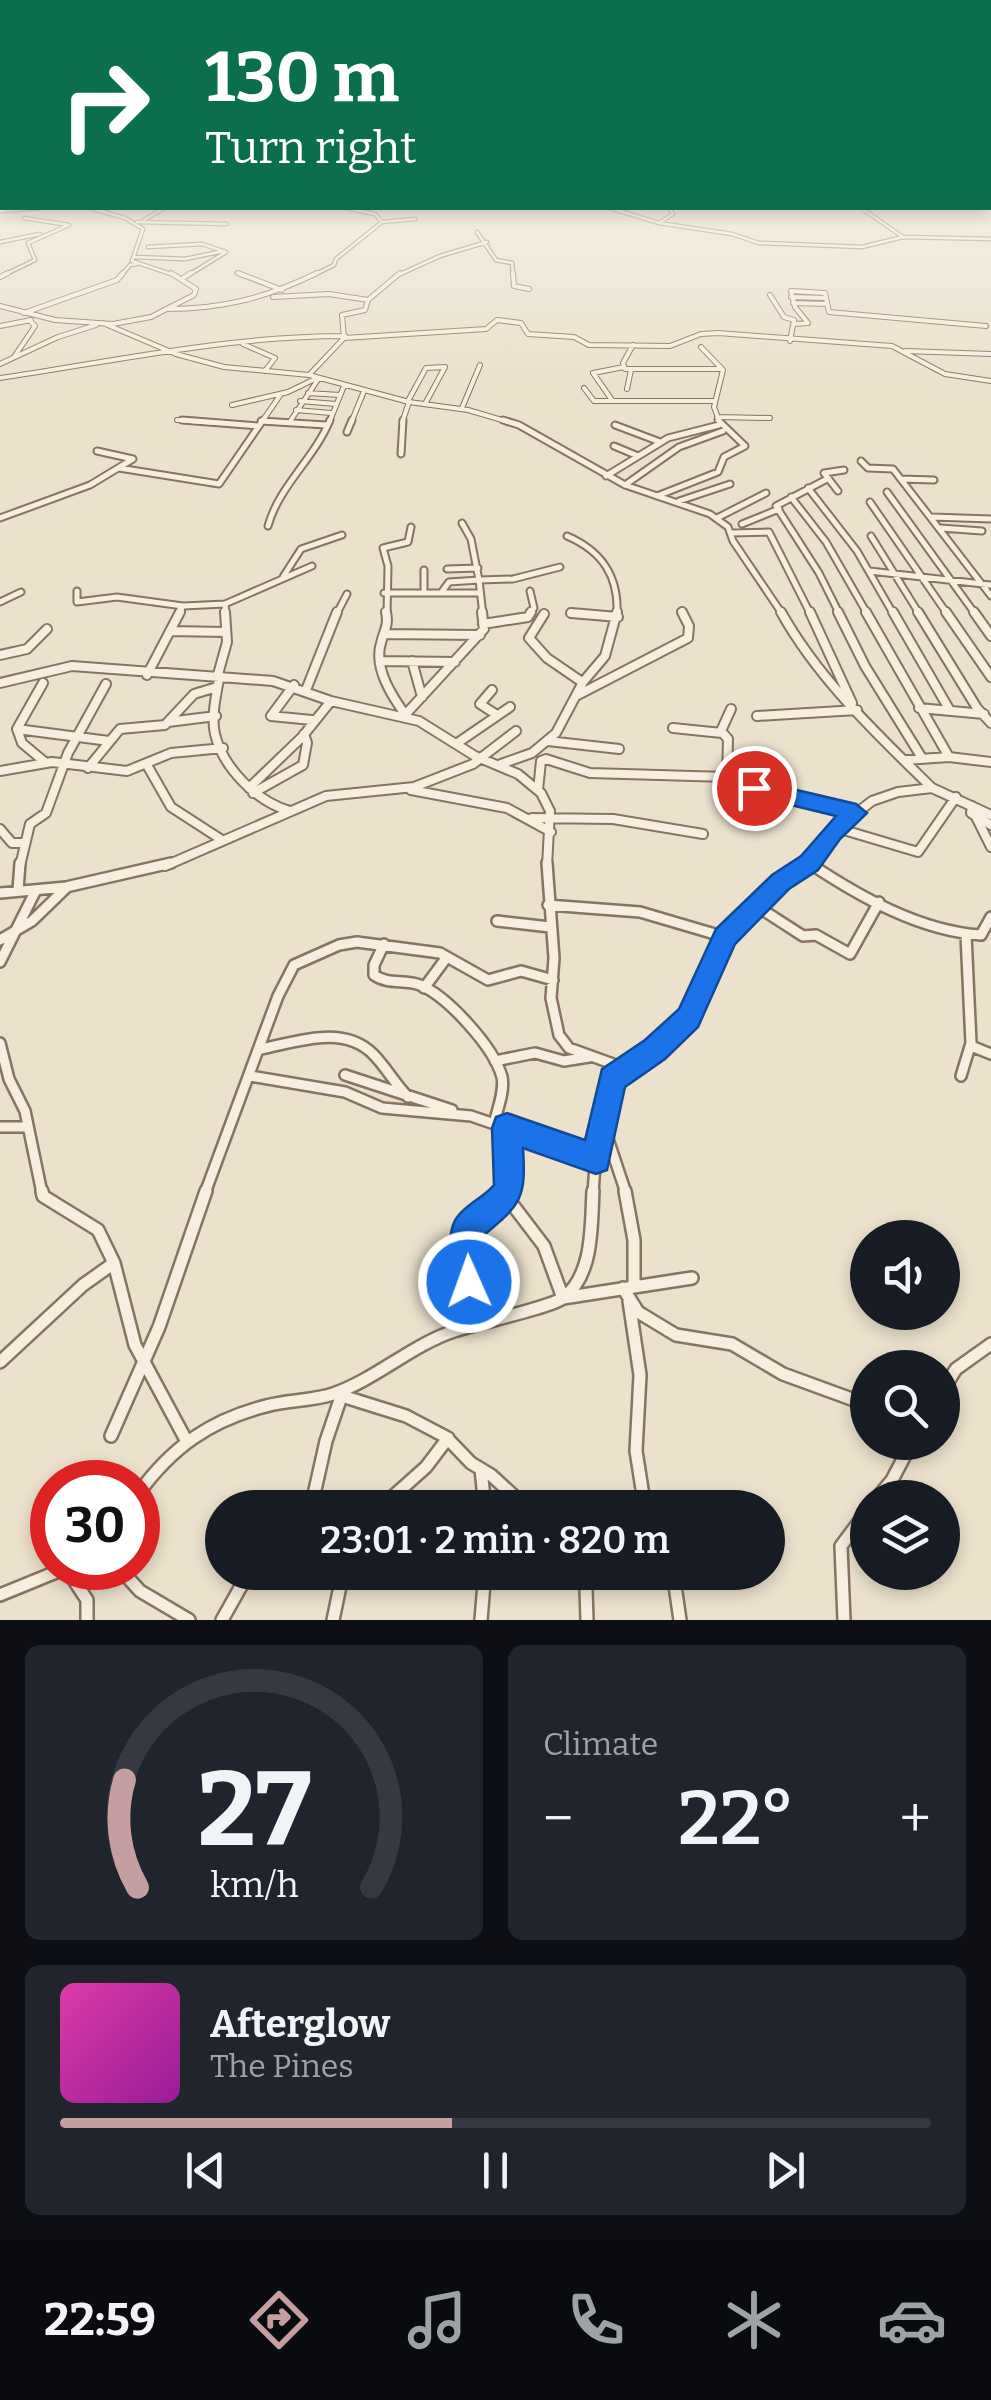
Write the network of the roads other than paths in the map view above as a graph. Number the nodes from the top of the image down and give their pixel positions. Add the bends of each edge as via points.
1 (26, 238) edge
2 (43, 238) edge
3 (139, 238) edge
4 (365, 238) edge
5 (483, 238) edge
6 (745, 238) edge
7 (901, 238) edge
8 (956, 238) edge
9 (991, 238) edge
10 (0, 242) edge
11 (487, 242) junction
12 (148, 246) dead end
13 (224, 251) junction
14 (135, 257) junction
15 (164, 258) junction
16 (137, 264) junction
17 (155, 269) junction
18 (236, 273) dead end
19 (182, 278) junction
20 (2, 279) edge
21 (529, 289) dead end
22 (282, 290) junction
23 (770, 295) dead end
24 (268, 297) junction
25 (368, 300) junction
26 (792, 300) junction
27 (827, 301) junction
28 (0, 306) edge
29 (166, 308) junction
30 (22, 314) junction
31 (30, 319) junction
32 (102, 323) junction
33 (794, 324) junction
34 (986, 326) dead end
35 (0, 330) edge
36 (344, 337) junction
37 (790, 341) junction
38 (243, 344) junction
39 (633, 345) junction
40 (701, 347) dead end
41 (168, 350) junction
42 (906, 351) junction
43 (991, 354) edge
44 (14, 357) junction
45 (0, 364) edge
46 (480, 366) dead end
47 (627, 369) junction
48 (723, 369) junction
49 (266, 371) junction
50 (309, 375) junction
51 (0, 378) edge
52 (318, 378) junction
53 (991, 381) edge
54 (344, 386) junction
55 (584, 388) dead end
56 (627, 389) dead end
57 (364, 391) junction
58 (308, 393) junction
59 (281, 394) junction
60 (340, 395) junction
61 (612, 400) junction
62 (300, 401) junction
63 (409, 401) junction
64 (713, 401) junction
65 (336, 404) junction
66 (425, 404) junction
67 (232, 405) dead end
68 (462, 408) junction
69 (296, 410) junction
70 (312, 411) junction
71 (330, 413) junction
72 (716, 417) junction
73 (770, 418) dead end
74 (177, 420) dead end
75 (289, 423) junction
76 (260, 424) junction
77 (305, 424) junction
78 (616, 424) dead end
79 (326, 425) junction
80 (721, 428) junction
81 (347, 432) dead end
82 (660, 442) junction
83 (614, 446) dead end
84 (97, 450) dead end
85 (400, 454) dead end
86 (638, 456) junction
87 (861, 461) dead end
88 (119, 468) junction
89 (844, 470) dead end
90 (606, 476) junction
91 (827, 479) junction
92 (901, 479) junction
93 (934, 480) dead end
94 (730, 484) dead end
95 (625, 485) junction
96 (808, 488) junction
97 (838, 491) dead end
98 (887, 492) dead end
99 (766, 493) dead end
100 (657, 496) junction
101 (791, 497) junction
102 (679, 502) junction
103 (870, 502) dead end
104 (779, 508) junction
105 (932, 517) junction
106 (0, 518) edge
107 (717, 518) junction
108 (991, 519) edge
109 (462, 523) dead end
110 (742, 524) dead end
111 (268, 526) dead end
112 (939, 526) junction
113 (410, 527) dead end
114 (915, 530) junction
115 (982, 530) dead end
116 (730, 533) junction
117 (342, 534) dead end
118 (567, 536) dead end
119 (871, 536) dead end
120 (312, 566) dead end
121 (478, 568) junction
122 (560, 568) dead end
123 (447, 569) dead end
124 (424, 570) dead end
125 (870, 571) junction
126 (896, 574) junction
127 (284, 578) junction
128 (925, 578) junction
129 (479, 580) junction
130 (953, 581) junction
131 (987, 585) edge
132 (77, 591) dead end
133 (530, 591) dead end
134 (21, 592) dead end
135 (424, 592) junction
136 (441, 592) junction
137 (480, 592) junction
138 (384, 593) junction
139 (346, 594) dead end
140 (991, 596) edge
141 (0, 602) edge
142 (224, 604) junction
143 (183, 606) junction
144 (682, 612) dead end
145 (571, 613) dead end
146 (544, 614) dead end
147 (618, 618) junction
148 (483, 624) junction
149 (46, 629) dead end
150 (170, 631) junction
151 (226, 632) junction
152 (385, 634) junction
153 (480, 634) junction
154 (991, 636) edge
155 (0, 655) edge
156 (380, 662) junction
157 (412, 662) junction
158 (455, 662) junction
159 (147, 674) junction
160 (991, 677) edge
161 (218, 681) junction
162 (43, 682) dead end
163 (582, 682) junction
164 (0, 683) edge
165 (106, 684) dead end
166 (294, 686) junction
167 (306, 690) junction
168 (492, 690) dead end
169 (576, 696) junction
170 (422, 697) junction
171 (331, 700) junction
172 (510, 707) dead end
173 (854, 707) junction
174 (919, 708) junction
175 (731, 709) dead end
176 (950, 709) junction
177 (497, 714) junction
178 (987, 715) edge
179 (216, 716) junction
180 (406, 716) junction
181 (757, 716) dead end
182 (312, 720) junction
183 (168, 722) junction
184 (991, 723) edge
185 (673, 728) dead end
186 (17, 729) junction
187 (516, 731) dead end
188 (722, 733) junction
189 (304, 734) junction
190 (77, 737) junction
191 (548, 740) junction
192 (109, 742) junction
193 (456, 744) junction
194 (222, 748) junction
195 (619, 749) dead end
196 (949, 757) junction
197 (480, 758) junction
198 (922, 758) junction
199 (906, 760) junction
200 (991, 762) edge
201 (46, 763) junction
202 (64, 764) junction
203 (497, 764) junction
204 (147, 765) junction
205 (88, 768) junction
206 (0, 771) edge
207 (727, 778) junction
208 (932, 788) junction
209 (406, 789) junction
210 (538, 790) junction
211 (251, 791) junction
212 (956, 797) junction
213 (295, 811) junction
214 (974, 812) junction
215 (856, 813) junction
216 (991, 814) edge
217 (532, 818) junction
218 (550, 818) junction
219 (991, 825) edge
220 (837, 828) junction
221 (0, 830) edge
222 (550, 832) junction
223 (703, 834) dead end
224 (222, 840) junction
225 (24, 843) junction
226 (991, 847) edge
227 (809, 863) junction
228 (66, 888) junction
229 (18, 890) junction
230 (36, 890) junction
231 (0, 892) edge
232 (879, 902) junction
233 (755, 904) junction
234 (548, 905) junction
235 (991, 918) edge
236 (497, 921) dead end
237 (550, 927) junction
238 (12, 934) junction
239 (966, 934) junction
240 (725, 937) junction
241 (0, 940) edge
242 (384, 944) junction
243 (447, 957) junction
244 (0, 962) edge
245 (553, 980) junction
246 (424, 988) junction
247 (0, 1042) edge
248 (971, 1046) junction
249 (261, 1050) junction
250 (991, 1054) edge
251 (589, 1058) junction
252 (495, 1061) junction
253 (627, 1068) junction
254 (345, 1075) dead end
255 (250, 1076) junction
256 (962, 1076) dead end
257 (408, 1097) junction
258 (470, 1116) junction
259 (602, 1120) junction
260 (500, 1126) junction
261 (0, 1127) edge
262 (27, 1127) junction
263 (596, 1159) junction
264 (506, 1196) junction
265 (114, 1263) junction
266 (692, 1278) dead end
267 (629, 1291) junction
268 (563, 1298) junction
269 (471, 1324) junction
270 (991, 1344) edge
271 (0, 1362) edge
272 (144, 1366) junction
273 (960, 1366) edge
274 (343, 1393) junction
275 (850, 1399) edge
276 (111, 1436) dead end
277 (448, 1438) junction
278 (186, 1440) junction
279 (160, 1464) edge
280 (481, 1469) junction
281 (315, 1490) edge
282 (400, 1490) edge
283 (483, 1490) edge
284 (506, 1490) edge
285 (642, 1490) edge
286 (850, 1534) edge
287 (139, 1590) edge
288 (239, 1590) edge
289 (340, 1590) edge
290 (484, 1590) edge
291 (586, 1590) edge
292 (676, 1590) edge
293 (0, 1596) edge
294 (87, 1620) edge
295 (189, 1620) edge
296 (222, 1620) edge
297 (332, 1620) edge
298 (481, 1620) edge
299 (587, 1620) edge
300 (680, 1620) edge
301 (844, 1620) edge

1 - 10 street
2 - 20 street via 26,244 35,260
3 - 14 street
4 - 22 street via 334,265
5 - 11 street
6 - 7 street via 862,248
8 - 9 street
11 - 21 street via 497,260 512,263 514,286
11 - 25 street via 402,272
12 - 13 street via 202,244
13 - 15 street
13 - 19 street
14 - 15 street
14 - 16 street
15 - 17 street via 170,263
16 - 17 street
16 - 30 street via 116,280
17 - 19 street
18 - 22 street
19 - 29 street via 196,288 194,295
22 - 24 street
23 - 33 street
24 - 25 street
24 - 29 street
25 - 36 street via 366,310 342,314
26 - 27 street
26 - 27 street via 791,291 824,292
26 - 33 street via 808,323
27 - 34 street via 829,312
28 - 30 street
29 - 32 street via 143,319
30 - 31 street
31 - 32 street
31 - 35 street
31 - 44 street via 35,326
32 - 41 street
32 - 44 street
33 - 37 street
36 - 38 street via 274,336
36 - 39 street via 486,329 500,320 523,324 528,334 576,338 585,345
36 - 50 street
37 - 39 street via 711,333 677,346
37 - 42 street
38 - 41 street
38 - 49 street via 275,358
39 - 47 street
40 - 48 street
41 - 49 street
41 - 51 street
42 - 43 street
42 - 53 street via 945,374
44 - 45 street
46 - 68 street
47 - 48 street
47 - 56 street
47 - 61 street via 593,373
48 - 64 street
49 - 50 street
50 - 52 street
52 - 54 street
52 - 58 street
52 - 59 street
54 - 57 street
54 - 60 street
55 - 61 street via 592,400
57 - 63 street
57 - 81 street
58 - 60 street
58 - 62 street
59 - 67 street
59 - 76 street
60 - 65 street
61 - 64 street
62 - 65 street
62 - 69 street
63 - 66 street
63 - 66 street via 426,368 445,367
63 - 85 street
64 - 72 street
65 - 71 street
66 - 68 street
68 - 90 street via 523,426
69 - 70 street
69 - 75 street
70 - 71 street
70 - 77 street
71 - 79 street
72 - 73 street
72 - 80 street
74 - 76 street
75 - 76 street
75 - 77 street
76 - 88 street via 219,484
77 - 79 street
78 - 82 street
79 - 111 street via 274,505
80 - 82 street
80 - 95 street
80 - 100 street via 744,448 724,456 718,472
82 - 86 street
83 - 86 street
84 - 88 street via 132,459
86 - 90 street
87 - 92 street via 868,468 892,468
88 - 106 street
89 - 91 street via 824,473
90 - 95 street
91 - 96 street
91 - 97 street
92 - 93 street
92 - 105 street
94 - 102 street
95 - 100 street
96 - 101 street
96 - 125 street
98 - 114 street
99 - 107 street
100 - 102 street
101 - 104 street via 776,503
101 - 174 street via 826,542
102 - 107 street
103 - 128 street
104 - 110 street
104 - 198 street
105 - 108 street
105 - 112 street
107 - 116 street
109 - 121 street
112 - 114 street
112 - 115 street
112 - 131 street
113 - 138 street via 408,542 383,548
114 - 130 street
116 - 173 street via 794,638
116 - 173 street via 769,532
117 - 127 street via 301,548
118 - 147 street via 604,558
119 - 126 street
120 - 127 street
121 - 123 street
121 - 129 street
122 - 129 street
124 - 135 street
125 - 126 street
125 - 176 street
126 - 128 street
126 - 178 street
127 - 142 street
128 - 130 street
128 - 160 street
129 - 136 street via 449,582
129 - 137 street
130 - 131 street
130 - 154 street
131 - 140 street
132 - 143 street via 77,602 120,598
133 - 148 street via 534,608 528,617
134 - 141 street
135 - 136 street
135 - 138 street
136 - 137 street
137 - 148 street
138 - 152 street via 390,624
139 - 167 street
142 - 143 street
142 - 151 street
143 - 150 street
144 - 169 street via 685,640
145 - 147 street
146 - 163 street via 529,638
147 - 163 street via 605,655
148 - 153 street
149 - 155 street via 27,649
150 - 151 street
150 - 159 street
151 - 161 street
152 - 153 street
152 - 156 street
153 - 158 street
156 - 157 street
156 - 180 street
157 - 158 street
157 - 170 street
158 - 170 street
159 - 161 street
159 - 164 street via 72,666
161 - 166 street
161 - 179 street
161 - 183 street via 194,694
162 - 186 street
163 - 169 street
165 - 190 street
166 - 167 street
166 - 182 street via 271,716
167 - 171 street
168 - 177 street via 480,704
169 - 191 street
170 - 180 street
171 - 180 street
171 - 182 street
172 - 177 street
173 - 181 street
173 - 199 street
174 - 176 street
174 - 196 street
175 - 188 street
176 - 178 street
177 - 193 street
178 - 184 street
179 - 183 street
179 - 194 street
180 - 193 street
182 - 189 street
183 - 192 street via 120,729
185 - 188 street
186 - 190 street
186 - 201 street via 22,743
187 - 197 street
188 - 207 street via 728,740
189 - 211 street
189 - 211 street via 302,766
190 - 192 street
190 - 202 street
191 - 195 street
191 - 203 street via 524,758
192 - 205 street
193 - 197 street
194 - 204 street via 171,753
194 - 211 street
196 - 198 street
196 - 200 street
197 - 203 street
197 - 209 street
198 - 199 street
199 - 208 street
201 - 202 street
201 - 206 street
202 - 205 street
202 - 225 street via 46,813 30,823
203 - 210 street
204 - 205 street
204 - 224 street via 171,807
207 - 210 street via 604,774 546,759 540,761
207 - 215 street
208 - 212 street
208 - 215 street via 878,798
209 - 213 street via 335,794
209 - 217 street
210 - 218 street
211 - 213 street via 272,808
212 - 214 street
212 - 220 street via 918,852
213 - 224 street
214 - 216 street
214 - 219 street
214 - 226 street
215 - 220 street
217 - 218 street
217 - 222 street
218 - 222 street
218 - 223 street via 612,819
220 - 227 street
221 - 225 street via 12,843
222 - 234 street
224 - 228 street via 162,868
225 - 229 street
227 - 232 street
227 - 233 street
228 - 230 street
228 - 238 street
229 - 230 street
229 - 231 street
230 - 238 street
232 - 233 street via 850,954 816,935 803,936
232 - 239 street
233 - 240 street
234 - 237 street
234 - 240 street via 640,912
235 - 239 street via 982,935
236 - 237 street
237 - 245 street
238 - 241 street
238 - 244 street
239 - 248 street
240 - 253 street via 688,1018
242 - 243 street
242 - 246 street via 374,975
242 - 249 street via 347,942 294,965
243 - 245 street via 488,980 520,971
243 - 246 street
245 - 251 street via 561,1040
246 - 252 street via 450,1002
247 - 262 street
248 - 250 street
248 - 256 street
249 - 255 street
249 - 257 street via 306,1040 354,1040
251 - 252 street via 535,1053
251 - 253 street
252 - 260 street via 503,1081
253 - 259 street via 610,1082
254 - 257 street
255 - 258 street via 344,1092 382,1108
255 - 272 street
257 - 258 street
258 - 260 street
259 - 263 street
259 - 267 street via 636,1232
260 - 263 street
260 - 264 street via 510,1173
261 - 262 street
262 - 265 street via 44,1197 96,1228
263 - 268 street via 590,1244 582,1274
264 - 268 street via 544,1246
264 - 269 street via 468,1228
265 - 271 street
265 - 272 street
266 - 267 street
267 - 268 street
267 - 275 street via 647,1319 676,1335 732,1344 782,1374
267 - 285 street via 640,1375 636,1451
268 - 269 street
269 - 274 street
270 - 273 street
272 - 276 street
272 - 278 street
274 - 277 street
274 - 278 street via 254,1409
274 - 281 street
277 - 280 street
277 - 282 street
278 - 279 street
280 - 283 street
280 - 284 street
286 - 301 street via 841,1546
287 - 295 street
288 - 296 street
289 - 297 street
290 - 298 street
291 - 299 street
292 - 300 street
293 - 294 street via 66,1568 87,1600

